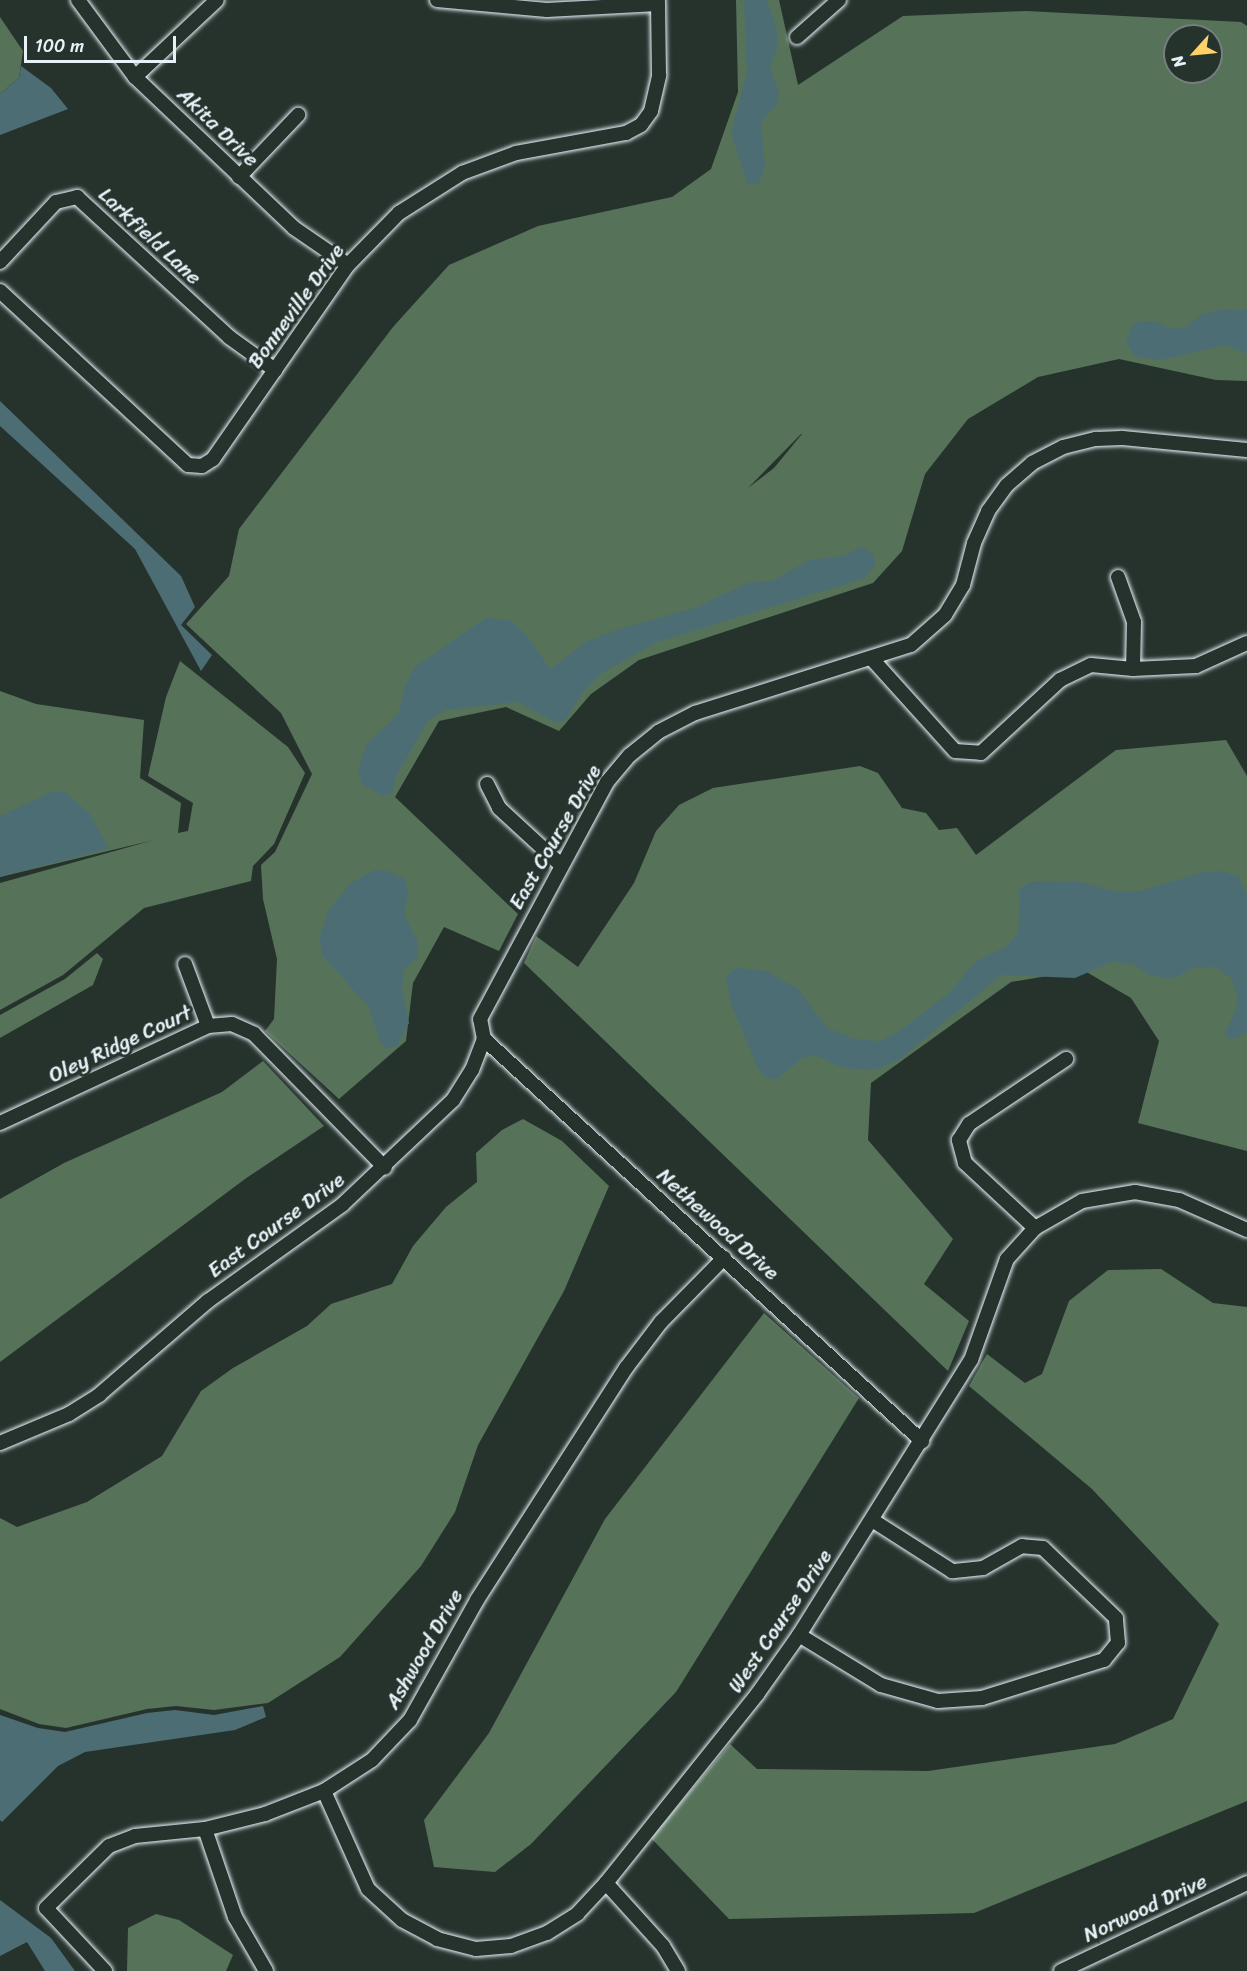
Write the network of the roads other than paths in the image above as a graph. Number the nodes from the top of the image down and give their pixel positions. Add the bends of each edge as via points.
1 (78, 0) edge
2 (217, 0) edge
3 (437, 0) edge
4 (839, 0) edge
5 (658, 2) edge
6 (797, 37) dead end
7 (135, 77) junction
8 (298, 115) dead end
9 (239, 177) junction
10 (0, 262) edge
11 (348, 265) junction
12 (0, 291) edge
13 (275, 370) junction
14 (1247, 450) edge
15 (1118, 577) dead end
16 (1247, 643) edge
17 (873, 660) junction
18 (1133, 669) junction
19 (487, 784) dead end
20 (561, 866) junction
21 (185, 964) dead end
22 (208, 1026) junction
23 (484, 1039) junction
24 (1066, 1059) dead end
25 (0, 1123) edge
26 (384, 1168) junction
27 (1035, 1228) junction
28 (1247, 1230) edge
29 (724, 1258) junction
30 (922, 1441) junction
31 (0, 1443) edge
32 (872, 1520) junction
33 (799, 1635) junction
34 (324, 1791) junction
35 (205, 1828) junction
36 (606, 1883) junction
37 (1247, 1883) edge
38 (105, 1971) edge
39 (266, 1971) edge
40 (678, 1971) edge
41 (1061, 1971) edge

1 - 7 street, Akita Drive
2 - 7 street
3 - 5 street via 547,10
4 - 6 street
5 - 11 street, Bonneville Drive via 660,75 651,111 641,125 626,133 516,153 462,173 399,213
7 - 9 street, Akita Drive
8 - 9 street
9 - 11 street, Akita Drive via 294,228
10 - 13 street, Larkfield Lane via 56,202 77,197 229,337
11 - 13 street, Bonneville Drive
12 - 13 street, Bonneville Drive via 188,465 202,466 213,459
14 - 17 street, East Course Drive via 1096,439 1063,447 1032,464 1007,485 988,511 974,543 963,585 945,615 911,645
15 - 18 street via 1134,622
16 - 18 street via 1196,666
17 - 18 street via 955,750 981,753 1060,680 1091,665
17 - 20 street, East Course Drive via 695,713 658,732 630,755 607,782
19 - 20 street via 499,808
20 - 23 street, East Course Drive via 480,1018
21 - 22 street
22 - 25 street, Oley Ridge Court
22 - 26 street, Oley Ridge Court via 232,1024 254,1034
23 - 26 street, East Course Drive via 472,1070 453,1100
23 - 29 street, Nethewood Drive
24 - 27 street via 969,1124 959,1140 965,1163
26 - 31 street, East Course Drive via 342,1205 208,1301 99,1395 69,1414
27 - 28 street, West Course Drive via 1082,1201 1135,1192 1179,1200
27 - 30 street, West Course Drive via 1007,1259 971,1360
29 - 30 street, Nethewood Drive
29 - 34 street, Ashwood Drive via 662,1322 626,1368 477,1600 410,1720 372,1760
30 - 32 street, West Course Drive
32 - 33 street, West Course Drive
32 - 33 street via 952,1571 983,1568 1022,1546 1043,1548 1116,1618 1118,1643 1104,1660 982,1698 938,1701 881,1685
33 - 36 street, West Course Drive via 758,1694
34 - 35 street, Ashwood Drive via 265,1814
34 - 36 street, West Course Drive via 368,1889 402,1920 437,1939 476,1949 511,1946 547,1933 577,1914
35 - 38 street, Ashwood Drive via 135,1836 109,1846 46,1908
35 - 39 street via 235,1917
36 - 40 street via 663,1946
37 - 41 street, Norwood Drive

